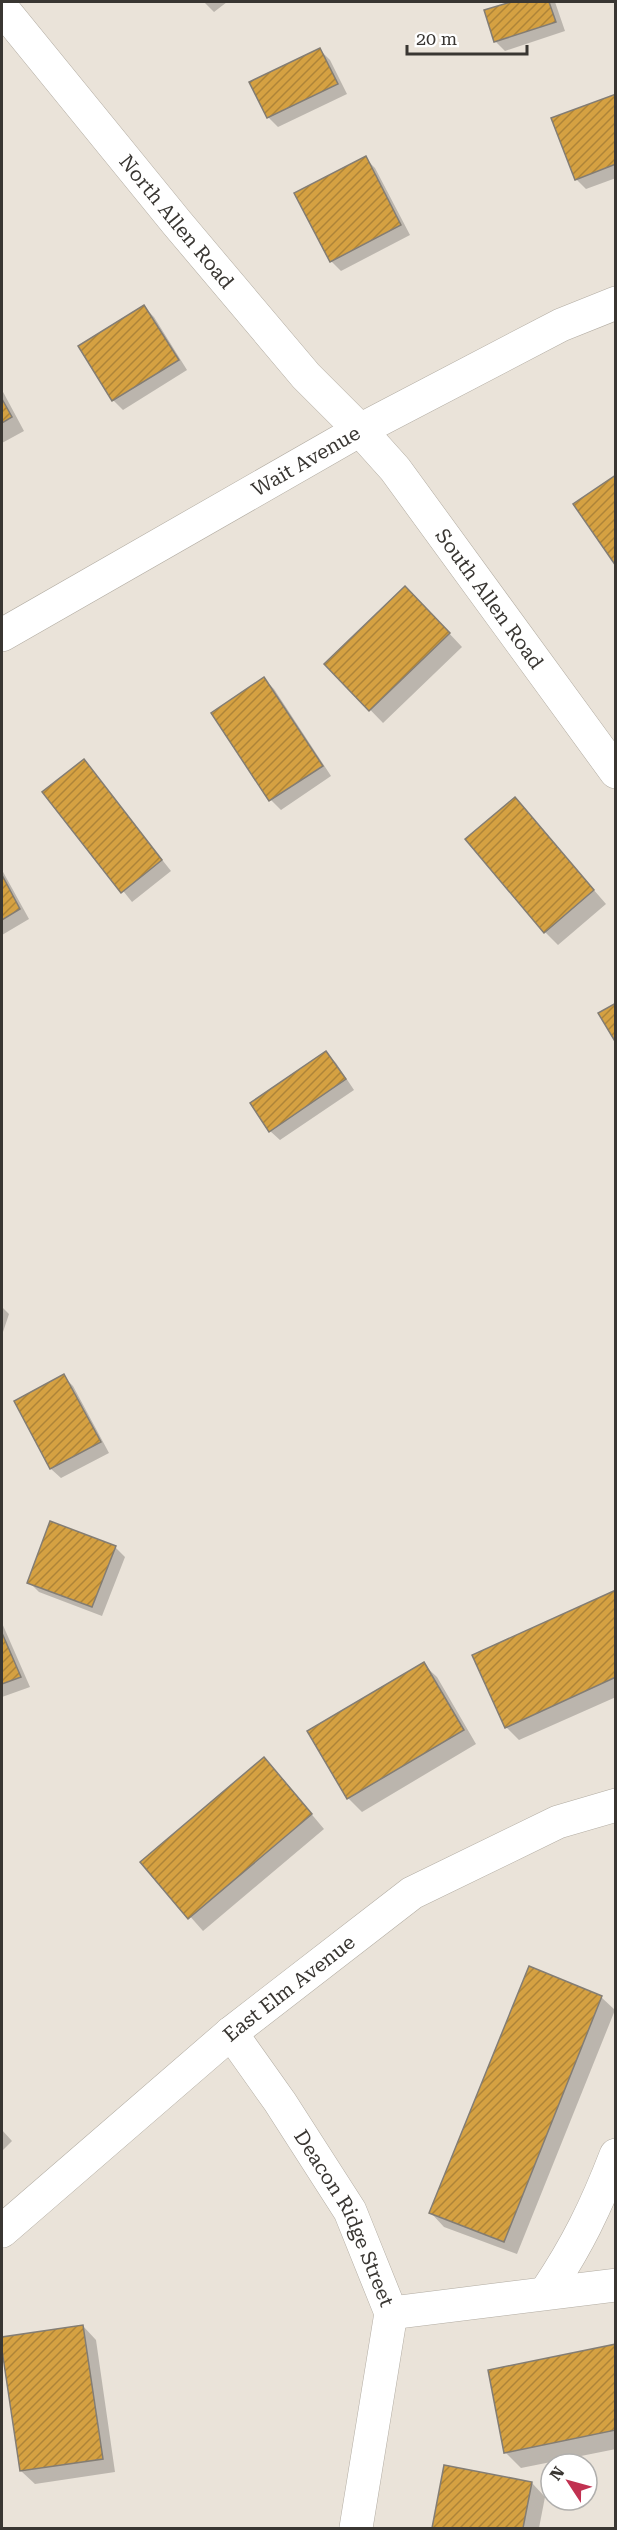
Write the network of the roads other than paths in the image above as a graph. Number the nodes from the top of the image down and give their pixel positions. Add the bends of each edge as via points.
1 (2, 8) edge
2 (615, 303) edge
3 (360, 430) junction
4 (2, 635) edge
5 (615, 772) edge
6 (615, 1805) edge
7 (231, 2033) junction
8 (615, 2156) edge
9 (2, 2231) edge
10 (615, 2285) edge
11 (546, 2292) junction
12 (391, 2313) junction
13 (356, 2529) edge

1 - 3 street, North Allen Road via 306,376
2 - 3 street, Wait Avenue via 561,325
3 - 4 street, Wait Avenue
3 - 5 street, South Allen Road via 395,469
6 - 7 street, East Elm Avenue via 558,1822 412,1893
7 - 9 street, East Elm Avenue
7 - 12 street, Deacon Ridge Street via 350,2211
8 - 11 street via 574,2250
10 - 11 street
11 - 12 street
12 - 13 street, Deacon Ridge Street

